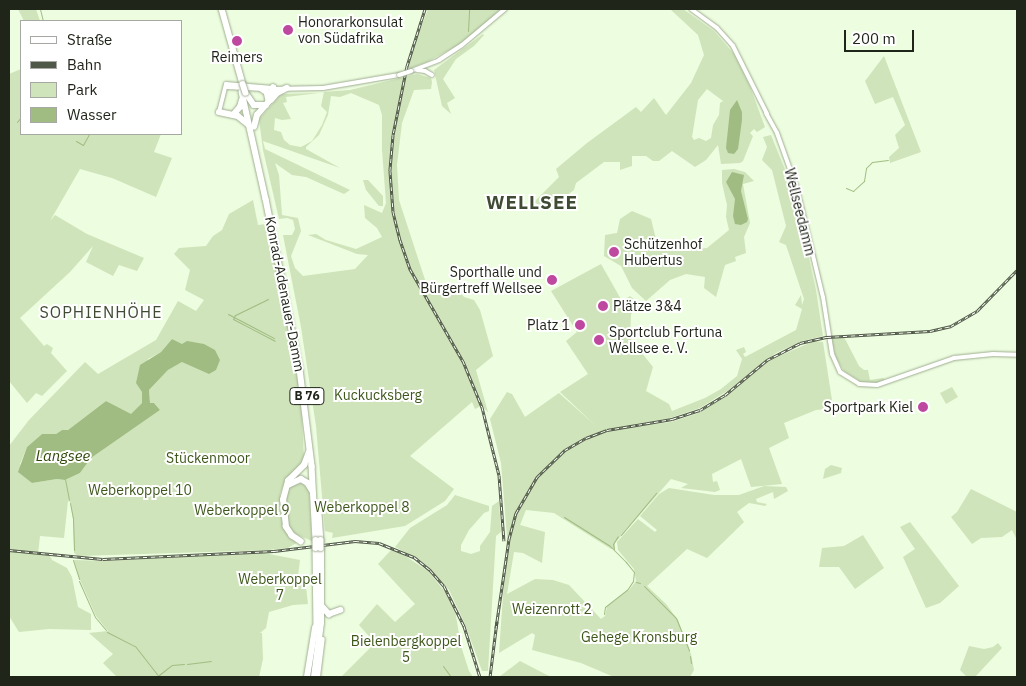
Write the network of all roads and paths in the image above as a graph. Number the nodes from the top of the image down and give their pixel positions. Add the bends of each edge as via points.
1 (221, 9) edge
2 (505, 9) edge
3 (691, 9) edge
4 (413, 71) junction
5 (432, 75) dead end
6 (241, 84) junction
7 (226, 85) junction
8 (232, 88) junction
9 (273, 88) junction
10 (287, 88) junction
11 (262, 89) junction
12 (243, 93) junction
13 (224, 94) junction
14 (267, 103) junction
15 (219, 112) joint
16 (234, 114) junction
17 (252, 128) junction
18 (1017, 355) edge
19 (310, 445) junction
20 (287, 485) junction
21 (314, 499) junction
22 (318, 540) junction
23 (301, 542) dead end
24 (319, 548) junction
25 (322, 605) junction
26 (340, 610) dead end
27 (321, 623) junction
28 (322, 639) joint
29 (312, 677) edge

1 - 6 highway, B 76
1 - 6 highway, B 76
2 - 4 main road via 462,45
3 - 18 main road, Wellseedamm via 717,28 733,46 778,139 798,192 836,363 842,373 860,384 877,385 954,358
4 - 5 main road
4 - 10 main road, bridge via 340,86
6 - 12 highway, B 76, bridge
7 - 8 main road
7 - 9 main road
7 - 13 main road
8 - 11 main road
8 - 13 main road
9 - 10 main road
9 - 11 main road
9 - 14 highway
10 - 14 highway via 277,92
11 - 14 highway via 267,92
12 - 14 highway via 252,104
12 - 16 highway via 240,107
12 - 17 highway, Konrad-Adenauer-Damm / B 76
13 - 15 main road
14 - 17 highway
15 - 16 highway
16 - 17 highway
17 - 19 highway, Konrad-Adenauer-Damm / B 76 via 295,344
17 - 22 highway, Konrad-Adenauer-Damm / B 76 via 303,368 313,446
19 - 20 highway via 306,460
19 - 21 highway, Konrad-Adenauer-Damm / B 76
20 - 21 highway via 304,480 311,487
20 - 23 highway via 283,500 284,519 290,533
21 - 22 highway, Konrad-Adenauer-Damm / B 76
22 - 24 highway, Konrad-Adenauer-Damm / B 76, bridge
24 - 25 highway, Konrad-Adenauer-Damm / B 76
24 - 29 highway, Konrad-Adenauer-Damm / B 76
25 - 26 highway via 330,614
25 - 27 highway, Konrad-Adenauer-Damm / B 76
27 - 28 highway, B 76
27 - 29 highway, Konrad-Adenauer-Damm / B 76
28 - 29 main road

